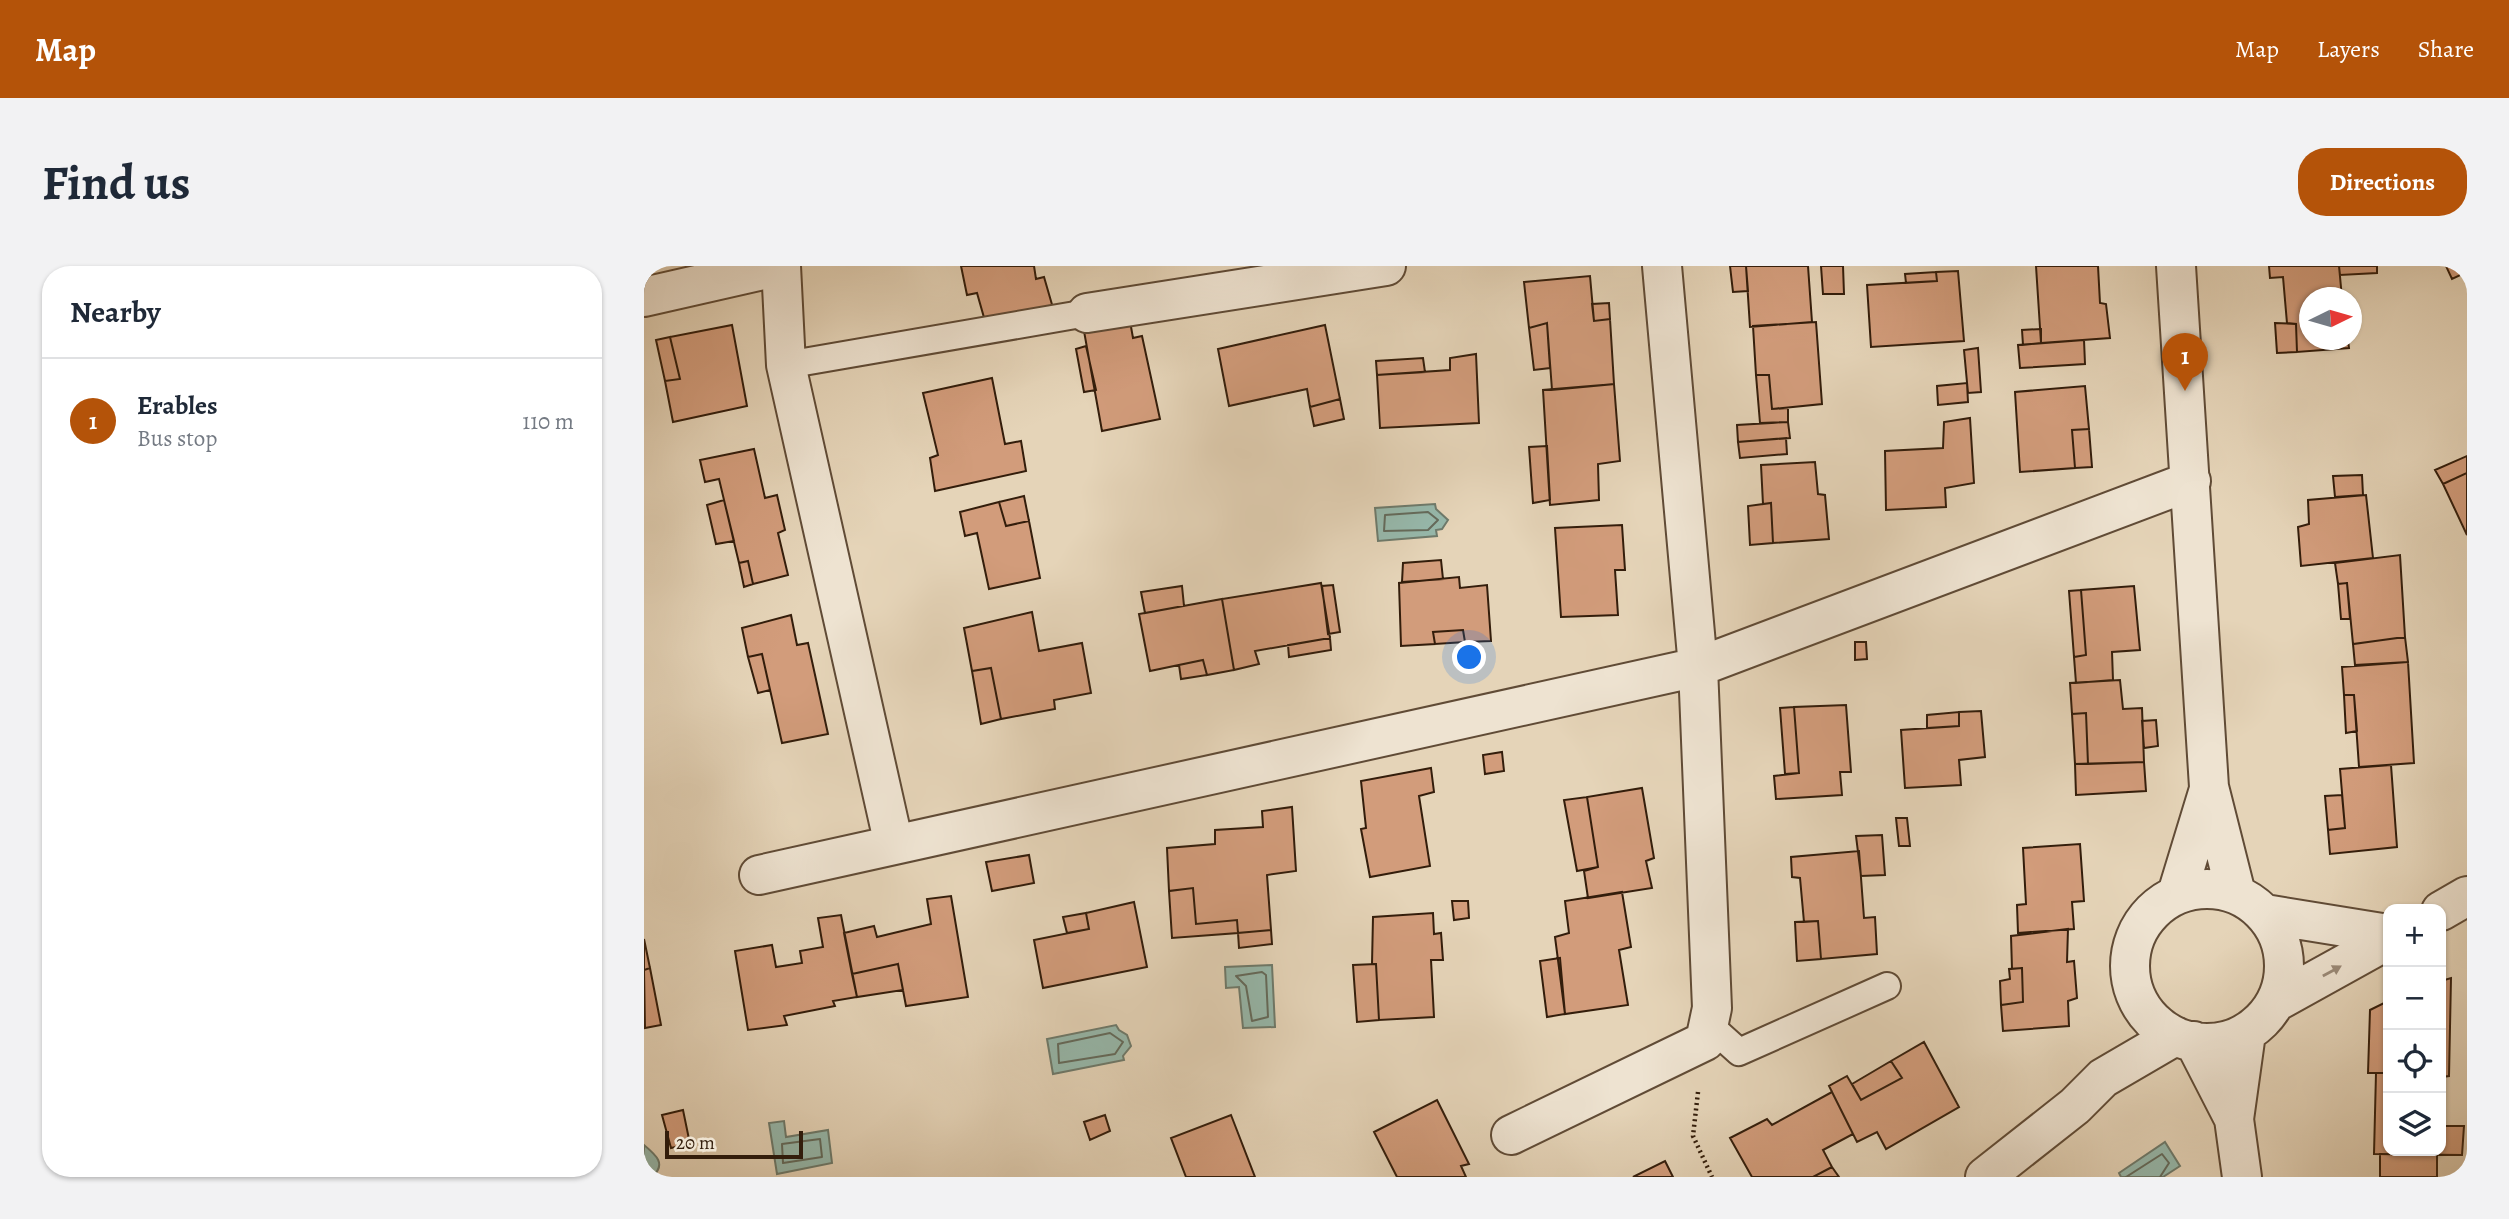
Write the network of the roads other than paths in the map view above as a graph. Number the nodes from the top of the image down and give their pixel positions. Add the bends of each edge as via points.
1 (780, 266) edge
2 (1386, 266) edge
3 (1662, 266) edge
4 (2176, 266) edge
5 (644, 297) edge
6 (1087, 313) joint
7 (786, 365) junction
8 (2191, 481) junction
9 (1698, 667) junction
10 (2209, 787) junction
11 (894, 845) junction
12 (759, 875) dead end
13 (2177, 894) junction
14 (2467, 896) edge
15 (2251, 904) junction
16 (2446, 908) edge
17 (2383, 932) edge
18 (2383, 943) edge
19 (1887, 986) dead end
20 (2139, 1002) junction
21 (2276, 1002) junction
22 (1707, 1033) junction
23 (2246, 1033) junction
24 (2184, 1038) junction
25 (2103, 1078) junction
26 (2234, 1119) junction
27 (1511, 1135) dead end
28 (1985, 1177) edge
29 (2242, 1177) edge

1 - 5 street
1 - 7 street
2 - 6 street
3 - 9 street
4 - 8 street
6 - 7 lane
7 - 11 street
8 - 9 street
8 - 10 street
9 - 11 street
9 - 22 street via 1712,1007
10 - 13 street
10 - 15 street
11 - 12 street
13 - 15 street via 2207,887
13 - 20 street via 2156,908 2140,928 2131,952 2131,978
14 - 16 street
15 - 17 street
15 - 21 street via 2278,934 2284,957
21 -> 18 street
19 - 22 lane via 1739,1052
20 - 24 street via 2154,1023
20 - 25 street
21 - 23 street
22 - 27 street
23 - 24 street via 2223,1043
23 - 26 street
24 - 25 street
24 - 26 street
25 - 28 street
26 - 29 street

